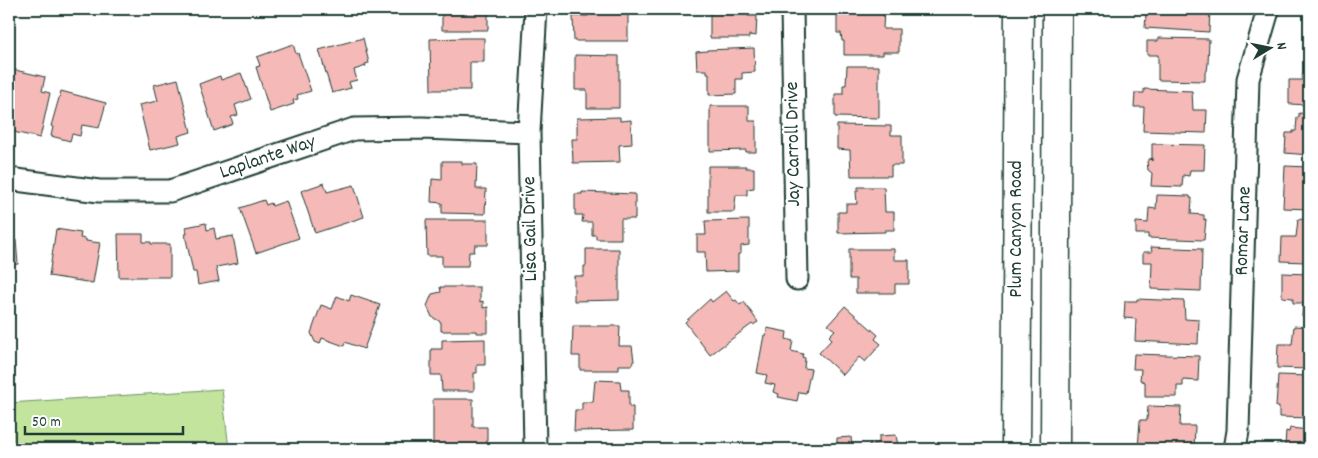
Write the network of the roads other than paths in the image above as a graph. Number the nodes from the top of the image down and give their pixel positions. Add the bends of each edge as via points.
1 (536, 9) edge
2 (792, 9) edge
3 (1019, 9) edge
4 (1057, 9) edge
5 (1267, 14) dead end
6 (529, 132) junction
7 (9, 179) edge
8 (797, 279) dead end
9 (535, 449) edge
10 (1016, 449) edge
11 (1055, 449) edge
12 (1235, 449) edge

1 - 6 street, Lisa Gail Drive
2 - 8 street, Jay Carroll Drive
3 - 10 main road, Plum Canyon Road
4 - 11 main road, Plum Canyon Road
5 - 12 street, Romar Lane via 1248,79
6 - 7 street, Laplante Way via 354,129 170,191 98,191
6 - 9 street, Lisa Gail Drive

